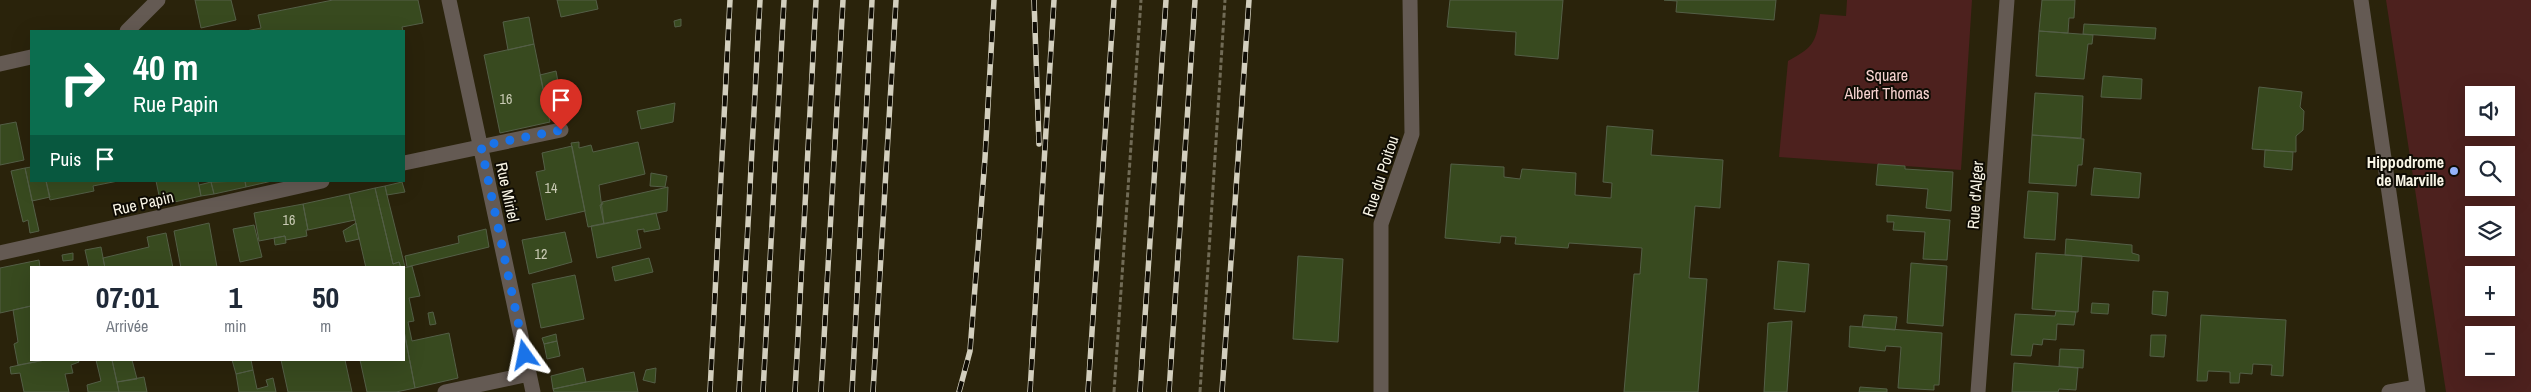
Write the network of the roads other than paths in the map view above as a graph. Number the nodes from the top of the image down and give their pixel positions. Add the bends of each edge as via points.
1 (158, 0) edge
2 (449, 0) edge
3 (1410, 0) edge
4 (2007, 0) edge
5 (2361, 0) edge
6 (128, 30) edge
7 (30, 57) edge
8 (0, 64) edge
9 (561, 130) dead end
10 (481, 146) junction
11 (405, 163) edge
12 (318, 182) edge
13 (0, 253) edge
14 (529, 374) junction
15 (2417, 389) edge
16 (445, 392) edge
17 (533, 392) edge
18 (1381, 392) edge
19 (1978, 392) edge
20 (2389, 392) edge

1 - 6 street
2 - 10 street, Rue Miriel
3 - 18 street, Rue du Poitou via 1412,134 1381,224
4 - 19 street, Rue d'Alger
5 - 15 street
7 - 8 street
9 - 10 street
10 - 11 street
10 - 14 street, Rue Miriel
12 - 13 street, Rue Papin
14 - 16 street
14 - 17 street, Rue Miriel
15 - 20 street

